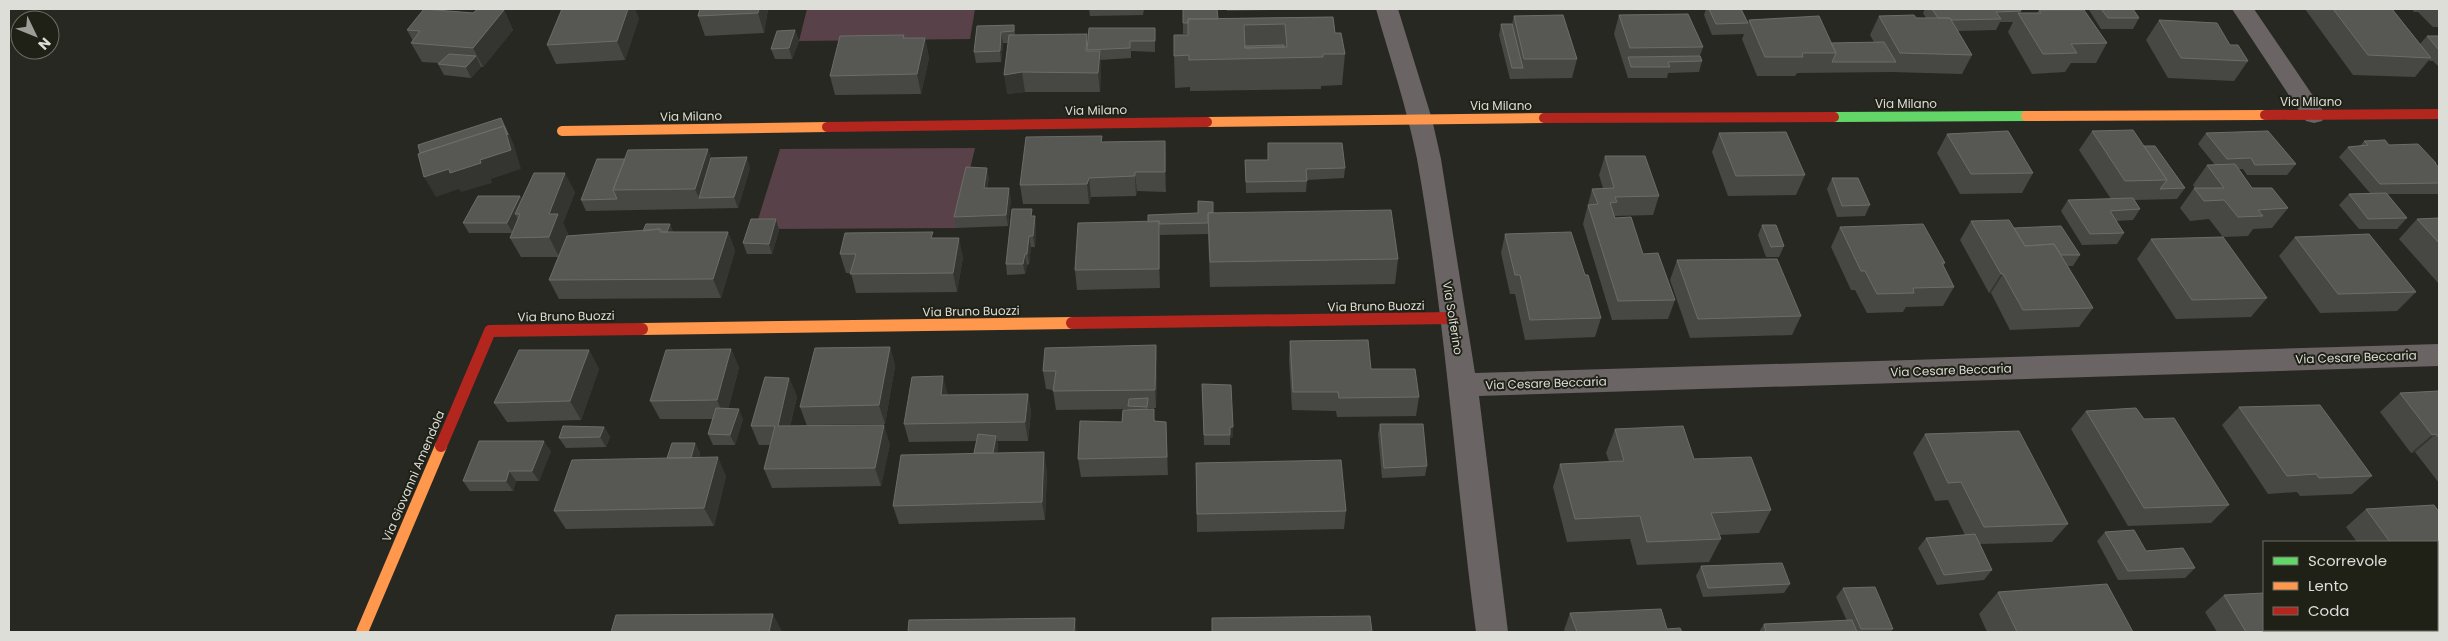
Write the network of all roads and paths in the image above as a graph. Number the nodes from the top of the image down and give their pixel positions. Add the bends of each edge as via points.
1 (1387, 9) edge
2 (2243, 9) edge
3 (2439, 114) edge
4 (2314, 115) junction
5 (1420, 120) junction
6 (562, 131) dead end
7 (1452, 318) junction
8 (490, 331) joint
9 (2439, 355) edge
10 (1463, 385) junction
11 (362, 632) edge
12 (1492, 632) edge

1 - 5 street, Via Solferino
2 - 4 street
3 - 4 street, Via Milano
4 - 5 street, Via Milano
5 - 6 street, Via Milano
5 - 7 street, Via Solferino via 1429,159
7 - 8 street, Via Bruno Buozzi
7 - 10 street, Via Solferino
8 - 11 street, Via Giovanni Amendola
9 - 10 street, Via Cesare Beccaria
10 - 12 street, Via Solferino

